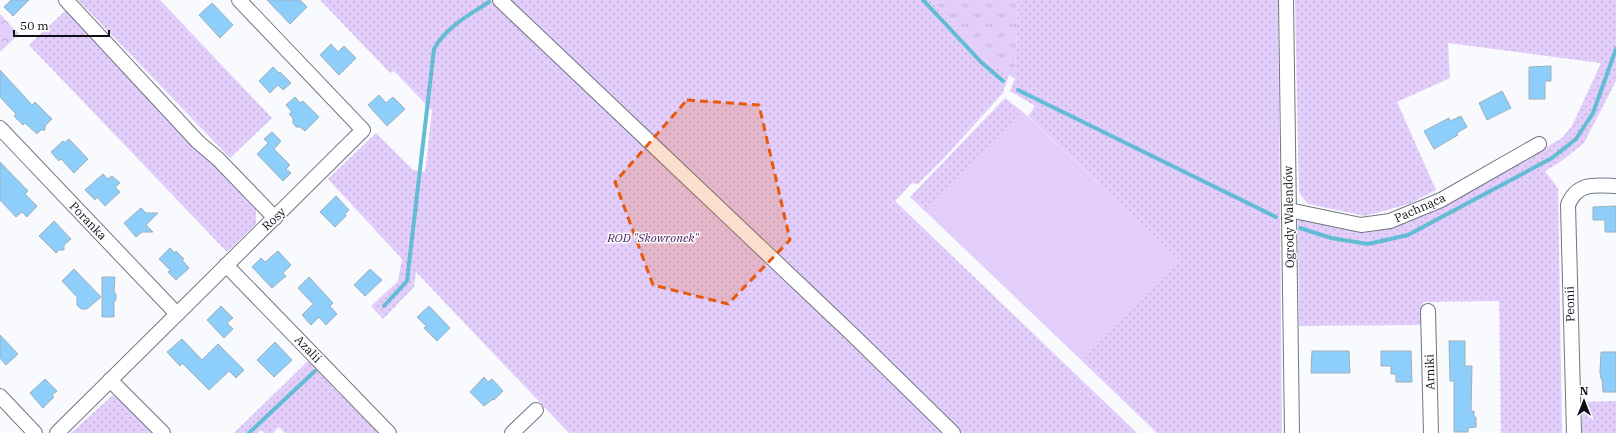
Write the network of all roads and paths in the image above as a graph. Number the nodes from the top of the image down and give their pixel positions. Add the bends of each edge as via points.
1 (66, 0) edge
2 (239, 0) edge
3 (500, 0) edge
4 (1286, 0) edge
5 (0, 128) edge
6 (1539, 144) dead end
7 (1616, 186) edge
8 (1289, 210) junction
9 (275, 218) junction
10 (226, 265) junction
11 (1428, 311) dead end
12 (176, 314) junction
13 (110, 380) junction
14 (0, 396) edge
15 (536, 410) dead end
16 (59, 432) edge
17 (35, 433) edge
18 (163, 433) edge
19 (389, 433) edge
20 (512, 433) edge
21 (954, 433) edge
22 (1292, 433) edge
23 (1432, 433) edge
24 (1574, 433) edge

1 - 9 street via 198,142
2 - 9 street, Rosy via 363,130
3 - 21 street
4 - 8 street, Ogrody Walendów
5 - 12 street, Poranka
6 - 8 street, Pachnąca via 1441,200 1390,221 1355,224
7 - 24 street, Peonii via 1589,185 1571,196 1568,205
8 - 22 street, Ogrody Walendów
9 - 10 street, Rosy
10 - 12 street, Rosy
10 - 19 street, Azalii
11 - 23 street, Arniki
12 - 13 street, Rosy
13 - 16 street, Rosy
13 - 18 street
14 - 17 street
15 - 20 street

